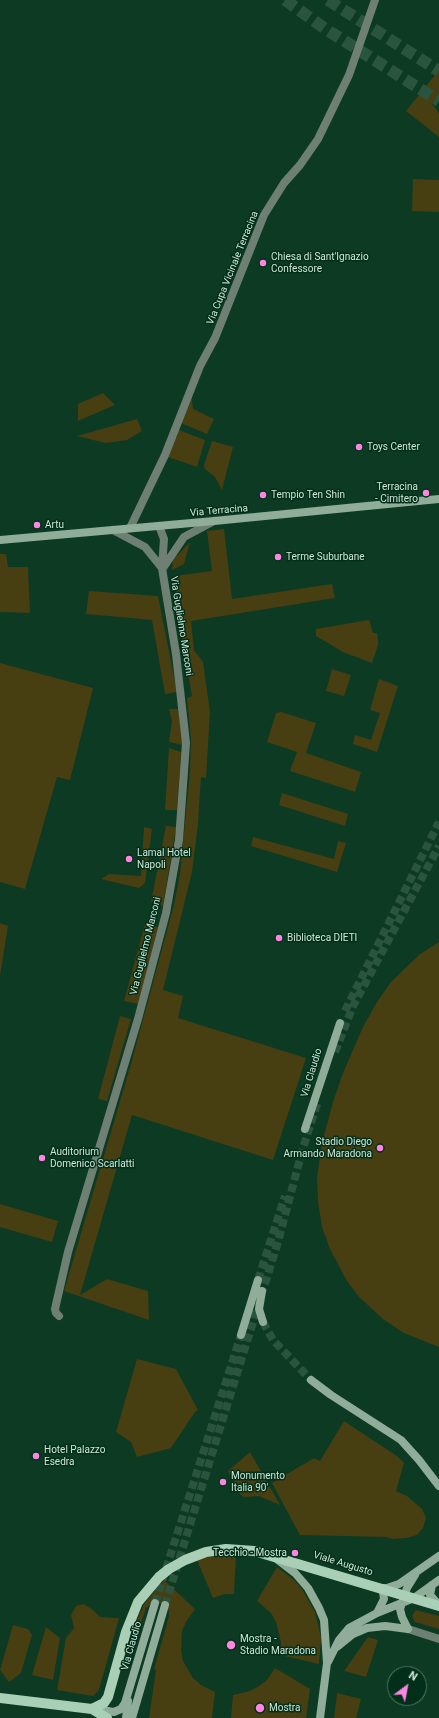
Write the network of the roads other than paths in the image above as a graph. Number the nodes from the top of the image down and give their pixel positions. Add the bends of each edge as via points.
1 (376, 0) edge
2 (439, 499) edge
3 (214, 521) junction
4 (159, 526) junction
5 (130, 528) junction
6 (113, 530) junction
7 (0, 540) edge
8 (162, 568) junction
9 (340, 1024) dead end
10 (305, 1128) dead end
11 (258, 1280) tunnel mouth
12 (262, 1291) dead end
13 (59, 1316) dead end
14 (262, 1322) tunnel mouth
15 (241, 1335) tunnel mouth
16 (311, 1380) tunnel mouth
17 (439, 1486) edge
18 (264, 1553) junction
19 (439, 1556) edge
20 (419, 1571) junction
21 (439, 1580) edge
22 (432, 1585) junction
23 (380, 1588) junction
24 (407, 1599) junction
25 (155, 1602) tunnel mouth
26 (165, 1605) tunnel mouth
27 (439, 1605) edge
28 (376, 1613) junction
29 (408, 1629) junction
30 (439, 1639) edge
31 (332, 1652) junction
32 (327, 1663) junction
33 (111, 1689) junction
34 (128, 1694) junction
35 (0, 1698) edge
36 (92, 1709) junction
37 (111, 1716) edge
38 (126, 1718) edge
39 (132, 1718) edge
40 (320, 1718) edge

1 - 5 street, Via Cupa Vicinale Terracina via 349,75 318,139 284,183 264,215 165,455
2 - 3 main road, Via Terracina
3 - 4 main road, Via Terracina
3 - 8 street via 184,537
4 - 5 main road, Via Terracina
4 - 8 street, Via Guglielmo Marconi via 164,539
5 - 6 main road, Via Terracina
6 - 7 main road, Via Terracina
6 - 8 street via 145,547
8 - 13 street, Via Guglielmo Marconi via 176,654 186,743 179,840 166,913 138,1020 68,1252 55,1309
9 - 10 main road, Via Claudio
11 - 15 main road
12 - 14 main road via 259,1309
16 - 17 main road via 401,1440
18 - 23 main road, Viale Augusto
18 - 32 main road via 303,1581 312,1595 324,1620
18 - 33 main road, Viale Augusto via 234,1549 206,1552 185,1560 158,1577 138,1602 130,1618
19 - 20 main road
20 - 23 main road via 392,1587
20 - 24 main road
21 - 22 main road
22 - 24 main road
22 - 27 main road via 430,1595
23 - 24 main road, Viale Augusto
23 - 28 main road via 384,1599
24 - 27 main road, Viale Augusto
24 - 28 main road
24 - 29 main road via 400,1613
25 - 34 main road, Via Claudio
26 - 39 main road, Via Claudio
28 - 31 main road via 349,1628
29 - 30 street
29 - 31 main road via 385,1626 361,1630
31 - 32 main road
32 - 40 main road
33 - 36 main road, Viale Augusto via 104,1703
33 - 37 main road
34 - 37 main road via 121,1708
34 - 38 main road
35 - 36 main road
36 - 37 main road

